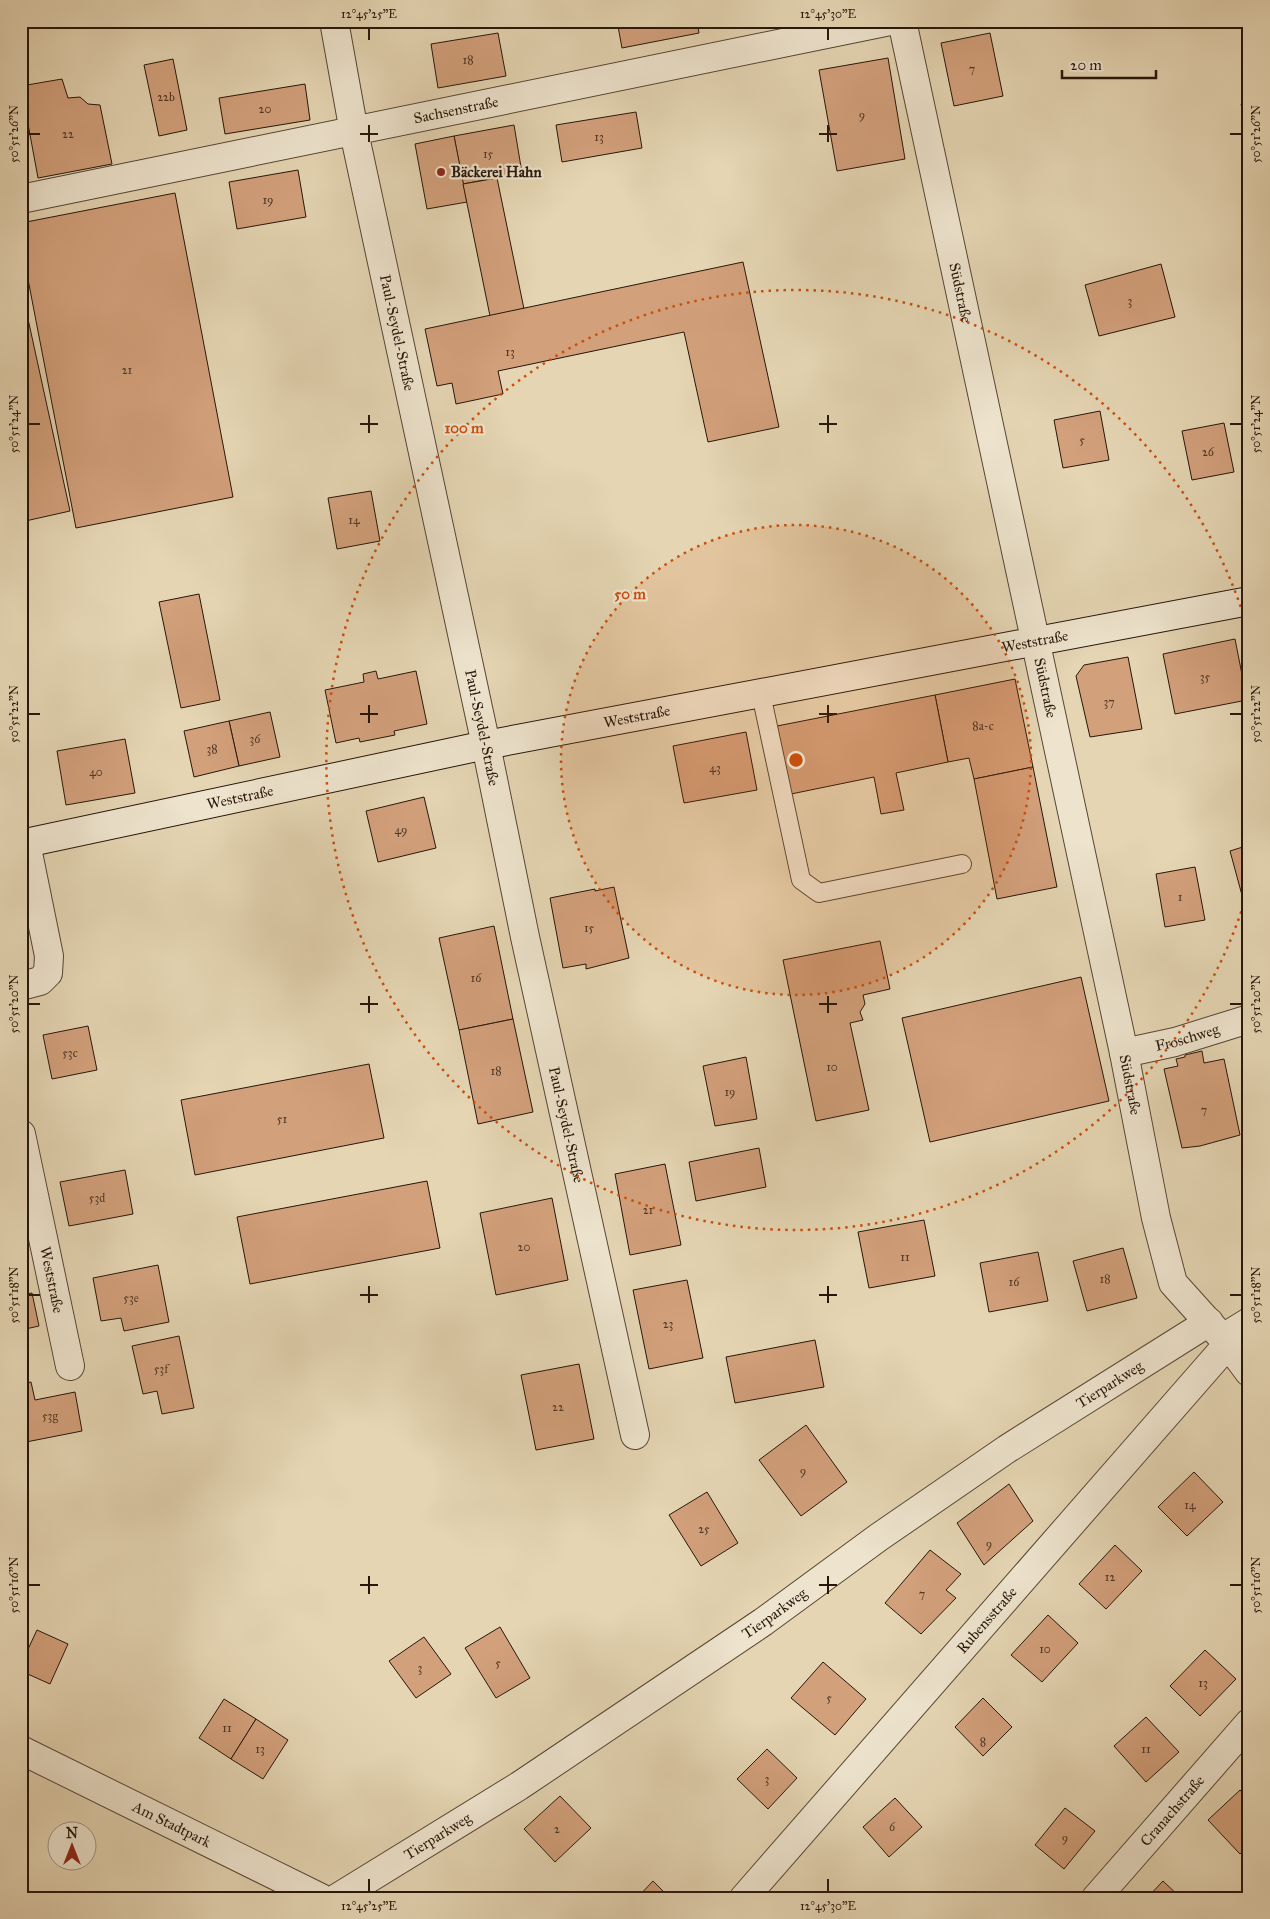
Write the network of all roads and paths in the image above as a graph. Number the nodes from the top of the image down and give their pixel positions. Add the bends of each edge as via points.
1 (334, 21) edge
2 (890, 21) edge
3 (902, 21) edge
4 (354, 132) junction
5 (21, 199) edge
6 (1249, 600) edge
7 (1036, 641) junction
8 (761, 694) junction
9 (486, 745) junction
10 (24, 844) edge
11 (962, 864) dead end
12 (21, 986) edge
13 (1249, 1018) edge
14 (1124, 1053) junction
15 (21, 1134) edge
16 (1249, 1322) edge
17 (1220, 1335) junction
18 (70, 1366) dead end
19 (1249, 1372) edge
20 (635, 1435) dead end
21 (1249, 1722) edge
22 (21, 1750) edge
23 (321, 1898) edge
24 (338, 1898) edge
25 (744, 1898) edge
26 (1096, 1898) edge

1 - 4 street, Paul-Seydel-Straße
2 - 4 street, Sachsenstraße
3 - 7 street, Südstraße
4 - 5 street, Sachsenstraße
4 - 9 street, Paul-Seydel-Straße
6 - 7 street, Weststraße
7 - 8 street, Weststraße
7 - 14 street, Südstraße
8 - 9 street, Weststraße
8 - 11 lane via 801,880 819,893
9 - 10 street, Weststraße
9 - 20 street, Paul-Seydel-Straße
10 - 12 street, Weststraße via 49,956 48,973 40,981
13 - 14 street, Froschweg via 1175,1042
14 - 17 street, Südstraße via 1156,1218 1173,1283
15 - 18 street, Weststraße
16 - 17 street
17 - 19 street, Südstraße
17 - 24 street, Tierparkweg via 1007,1449 763,1622 519,1786
17 - 25 street, Rubensstraße
21 - 26 street, Cranachstraße
22 - 23 street, Am Stadtpark

